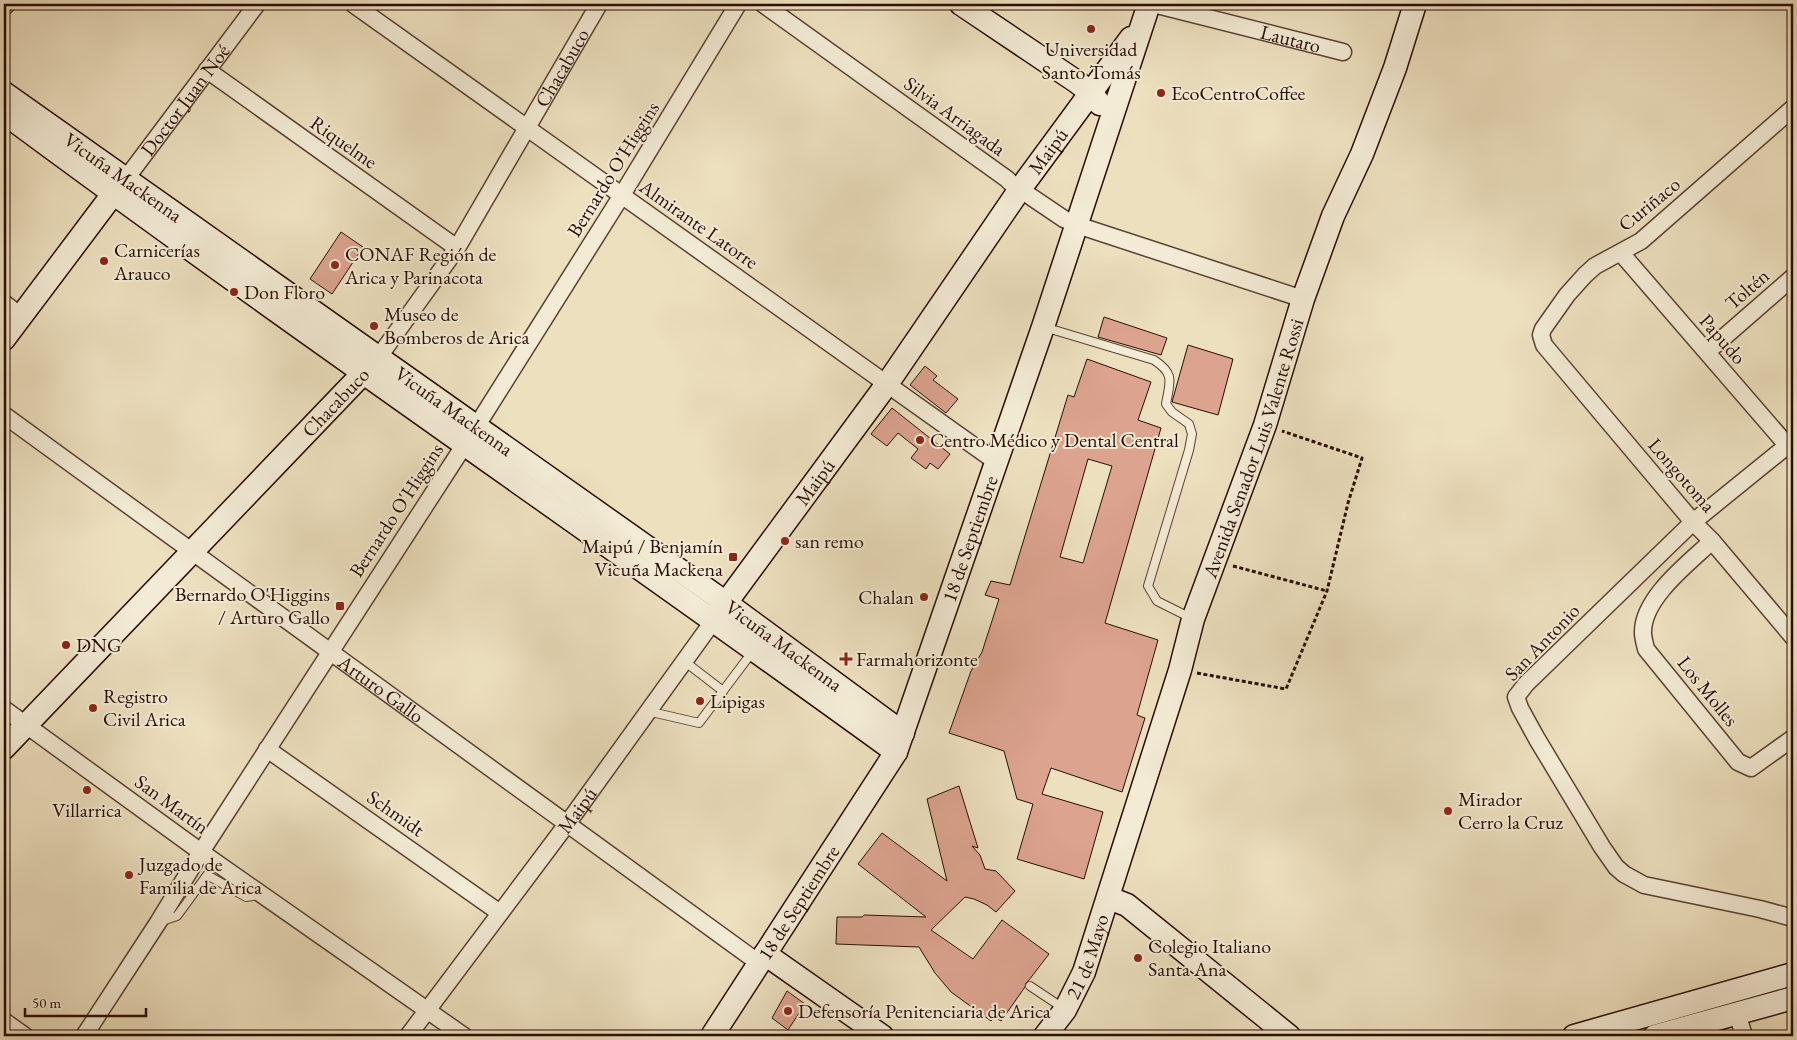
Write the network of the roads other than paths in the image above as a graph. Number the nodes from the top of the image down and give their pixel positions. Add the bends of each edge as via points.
1 (7, 4) edge
2 (257, 4) edge
3 (353, 4) edge
4 (599, 4) edge
5 (738, 4) edge
6 (763, 4) edge
7 (961, 4) edge
8 (1415, 4) edge
9 (4, 8) edge
10 (1149, 9) edge
11 (1343, 52) dead end
12 (207, 70) junction
13 (4, 93) edge
14 (1091, 93) junction
15 (1793, 108) edge
16 (4, 113) edge
17 (527, 128) junction
18 (1106, 138) junction
19 (119, 187) junction
20 (1020, 189) junction
21 (622, 195) junction
22 (1077, 225) junction
23 (457, 248) junction
24 (1620, 253) junction
25 (1793, 277) edge
26 (1303, 299) junction
27 (12, 309) edge
28 (1042, 326) junction
29 (1542, 338) joint
30 (4, 339) edge
31 (1707, 352) junction
32 (371, 365) junction
33 (887, 384) junction
34 (4, 415) edge
35 (470, 436) junction
36 (1791, 446) edge
37 (995, 461) junction
38 (1693, 522) junction
39 (1712, 541) junction
40 (193, 551) junction
41 (720, 611) junction
42 (1193, 619) junction
43 (1793, 637) edge
44 (754, 649) junction
45 (330, 651) junction
46 (684, 661) junction
47 (723, 691) junction
48 (4, 709) edge
49 (647, 711) junction
50 (26, 725) junction
51 (1793, 738) edge
52 (899, 742) junction
53 (4, 748) edge
54 (267, 749) junction
55 (567, 824) junction
56 (202, 852) junction
57 (263, 895) junction
58 (1109, 898) junction
59 (500, 913) junction
60 (1793, 918) edge
61 (159, 922) junction
62 (762, 959) junction
63 (1793, 974) edge
64 (1030, 986) dead end
65 (1793, 998) edge
66 (427, 1010) junction
67 (1065, 1010) junction
68 (1737, 1013) junction
69 (4, 1021) edge
70 (25, 1036) edge
71 (84, 1036) edge
72 (408, 1036) edge
73 (464, 1036) edge
74 (712, 1036) edge
75 (882, 1036) edge
76 (1045, 1036) edge
77 (1289, 1036) edge
78 (1574, 1036) edge
79 (1655, 1036) edge
80 (1744, 1036) edge

1 - 9 street
2 - 12 street, Doctor Juan Noé
3 - 17 street, Almirante Latorre
4 - 17 street, Chacabuco
5 - 21 street, Bernardo O'Higgins
6 - 20 street, Silvia Arriagada
7 - 14 main road
8 - 26 main road, Avenida Senador Luis Valente Rossi via 1395,68 1333,216
10 - 11 street, Lautaro
10 - 14 main road, Maipú
10 - 18 main road, 18 de Septiembre
12 - 19 street, Doctor Juan Noé
12 - 23 street, Riquelme
13 - 19 main road, Vicuña Mackenna
14 - 18 main road via 1102,107
14 - 20 main road, Maipú
15 - 24 street, Curiñaco via 1649,234
16 - 19 main road, Vicuña Mackenna
17 - 21 street, Almirante Latorre
17 - 23 street, Chacabuco
18 - 22 main road, 18 de Septiembre
19 - 27 main road, Doctor Juan Noé
19 - 32 main road, Vicuña Mackenna
20 - 22 street, Silvia Arriagada
20 - 33 main road, Maipú
21 - 33 street, Almirante Latorre
21 - 35 street, Bernardo O'Higgins
22 - 26 street, Silvia Arriagada
22 - 28 main road, 18 de Septiembre
23 - 32 street, Chacabuco
24 - 29 street, Curiñaco via 1595,266 1574,287 1543,329
24 - 31 street, Papudo
25 - 31 street, Toltén
26 - 42 main road, Avenida Senador Luis Valente Rossi via 1265,425
27 - 30 main road, Doctor Juan Noé
28 - 37 main road, 18 de Septiembre
28 - 42 lane via 1154,360 1166,368 1170,379 1166,404 1189,424 1192,434 1148,586 1157,601
29 - 38 street, Longotoma via 1544,345
31 - 36 street, Papudo
32 - 35 main road, Vicuña Mackenna
32 - 40 main road, Chacabuco
33 - 37 street, Almirante Latorre
33 - 41 main road, Maipú
34 - 40 street, Arturo Gallo
35 - 41 main road, Vicuña Mackenna
35 - 45 street, Bernardo O'Higgins
36 - 38 street, San Antonio
37 - 52 main road, 18 de Septiembre
38 - 39 street, Longotoma
38 - 60 street, San Antonio via 1526,684 1516,698 1537,740 1602,847 1624,874 1644,885
39 - 43 street, Longotoma
39 - 51 street, Los Molles via 1668,583 1651,605 1643,633 1646,649 1738,762 1751,768
40 - 45 street, Arturo Gallo
40 - 50 main road, Chacabuco
41 - 44 main road, Vicuña Mackenna
41 - 46 street, Maipú
41 - 52 main road, Vicuña Mackenna
42 - 58 main road, Avenida Senador Luis Valente Rossi
44 - 47 lane
44 - 52 main road, Vicuña Mackenna
45 - 54 street, Bernardo O'Higgins
45 - 55 street, Arturo Gallo
46 - 47 lane
46 - 49 street, Maipú
47 - 49 lane via 699,723
48 - 50 street, San Martín
49 - 55 street, Maipú
50 - 53 main road, Chacabuco
50 - 56 street, San Martín
52 - 62 main road, 18 de Septiembre
54 - 56 street, Bernardo O'Higgins
54 - 59 street, Schmidt
55 - 59 street, Maipú
55 - 62 street, Arturo Gallo
56 - 57 street, San Martín
56 - 61 street, Bernardo O'Higgins
57 - 61 lane via 246,897 207,875 177,916
57 - 66 street, San Martín
58 - 67 main road, 21 de Mayo via 1084,972
58 - 77 main road via 1127,905
59 - 66 street, Maipú
61 - 71 street, Bernardo O'Higgins
62 - 74 main road, 18 de Septiembre
62 - 75 main road, Arturo Gallo
63 - 78 main road
64 - 67 lane
65 - 68 main road
66 - 72 street, Maipú
66 - 73 street, San Martín
67 - 76 main road, 21 de Mayo
68 - 79 main road
68 - 80 street
69 - 70 street

